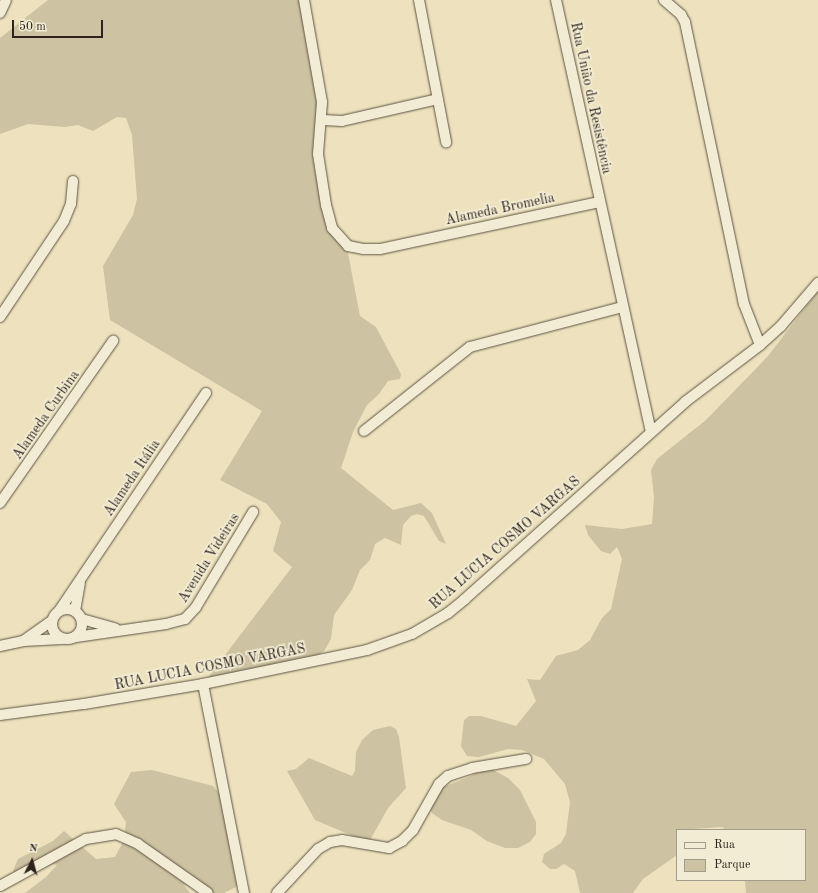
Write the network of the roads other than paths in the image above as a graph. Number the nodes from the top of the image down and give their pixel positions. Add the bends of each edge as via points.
1 (6, 0) edge
2 (304, 0) edge
3 (419, 0) edge
4 (556, 0) edge
5 (664, 0) edge
6 (0, 13) edge
7 (438, 99) junction
8 (322, 120) junction
9 (446, 142) dead end
10 (73, 182) dead end
11 (599, 202) junction
12 (818, 283) edge
13 (623, 307) junction
14 (0, 317) edge
15 (113, 342) dead end
16 (760, 345) junction
17 (206, 393) dead end
18 (364, 431) dead end
19 (651, 432) junction
20 (0, 503) edge
21 (253, 512) dead end
22 (81, 579) junction
23 (59, 611) junction
24 (75, 611) junction
25 (82, 619) junction
26 (52, 621) junction
27 (118, 629) junction
28 (76, 637) junction
29 (62, 639) junction
30 (23, 641) junction
31 (0, 646) edge
32 (203, 684) junction
33 (0, 715) edge
34 (526, 759) dead end
35 (0, 886) edge
36 (208, 893) edge
37 (244, 893) edge
38 (277, 893) edge

1 - 6 street
2 - 8 street, Alameda Bromelia via 322,102
3 - 7 street
4 - 11 street, Rua União da Resistência
5 - 16 street via 681,15 684,22 744,304
7 - 8 street via 342,121
7 - 9 street
8 - 11 street, Alameda Bromelia via 318,154 326,205 332,228 346,244 363,249 380,249
10 - 14 street via 71,204 64,221
11 - 13 street
12 - 16 street, RUA LUCIA COSMO VARGAS via 781,326
13 - 18 street via 470,347
13 - 19 street
15 - 20 street, Alameda Curbina
16 - 19 street, RUA LUCIA COSMO VARGAS
17 - 22 street, Alameda Itália
19 - 32 street, RUA LUCIA COSMO VARGAS via 465,599 432,624 367,650
21 - 27 street, Avenida Videiras via 190,615 178,622
22 - 23 street, Alameda Itália
22 - 24 street, Alameda Itália
23 - 24 street
23 - 26 street, Avenida Videiras
24 - 25 street
25 - 27 street, Avenida Videiras
25 - 28 street via 82,629
26 - 29 street via 54,632
26 - 30 street, Avenida Videiras
27 - 28 street, Avenida Videiras
28 - 29 street, Avenida Videiras
29 - 30 street, Avenida Videiras
30 - 31 street, Avenida Videiras
32 - 33 street, RUA LUCIA COSMO VARGAS
32 - 37 street
34 - 38 street via 472,768 448,776 438,784 413,830 402,841 389,848 342,840 330,842 318,849
35 - 36 street via 86,839 116,834 138,844

